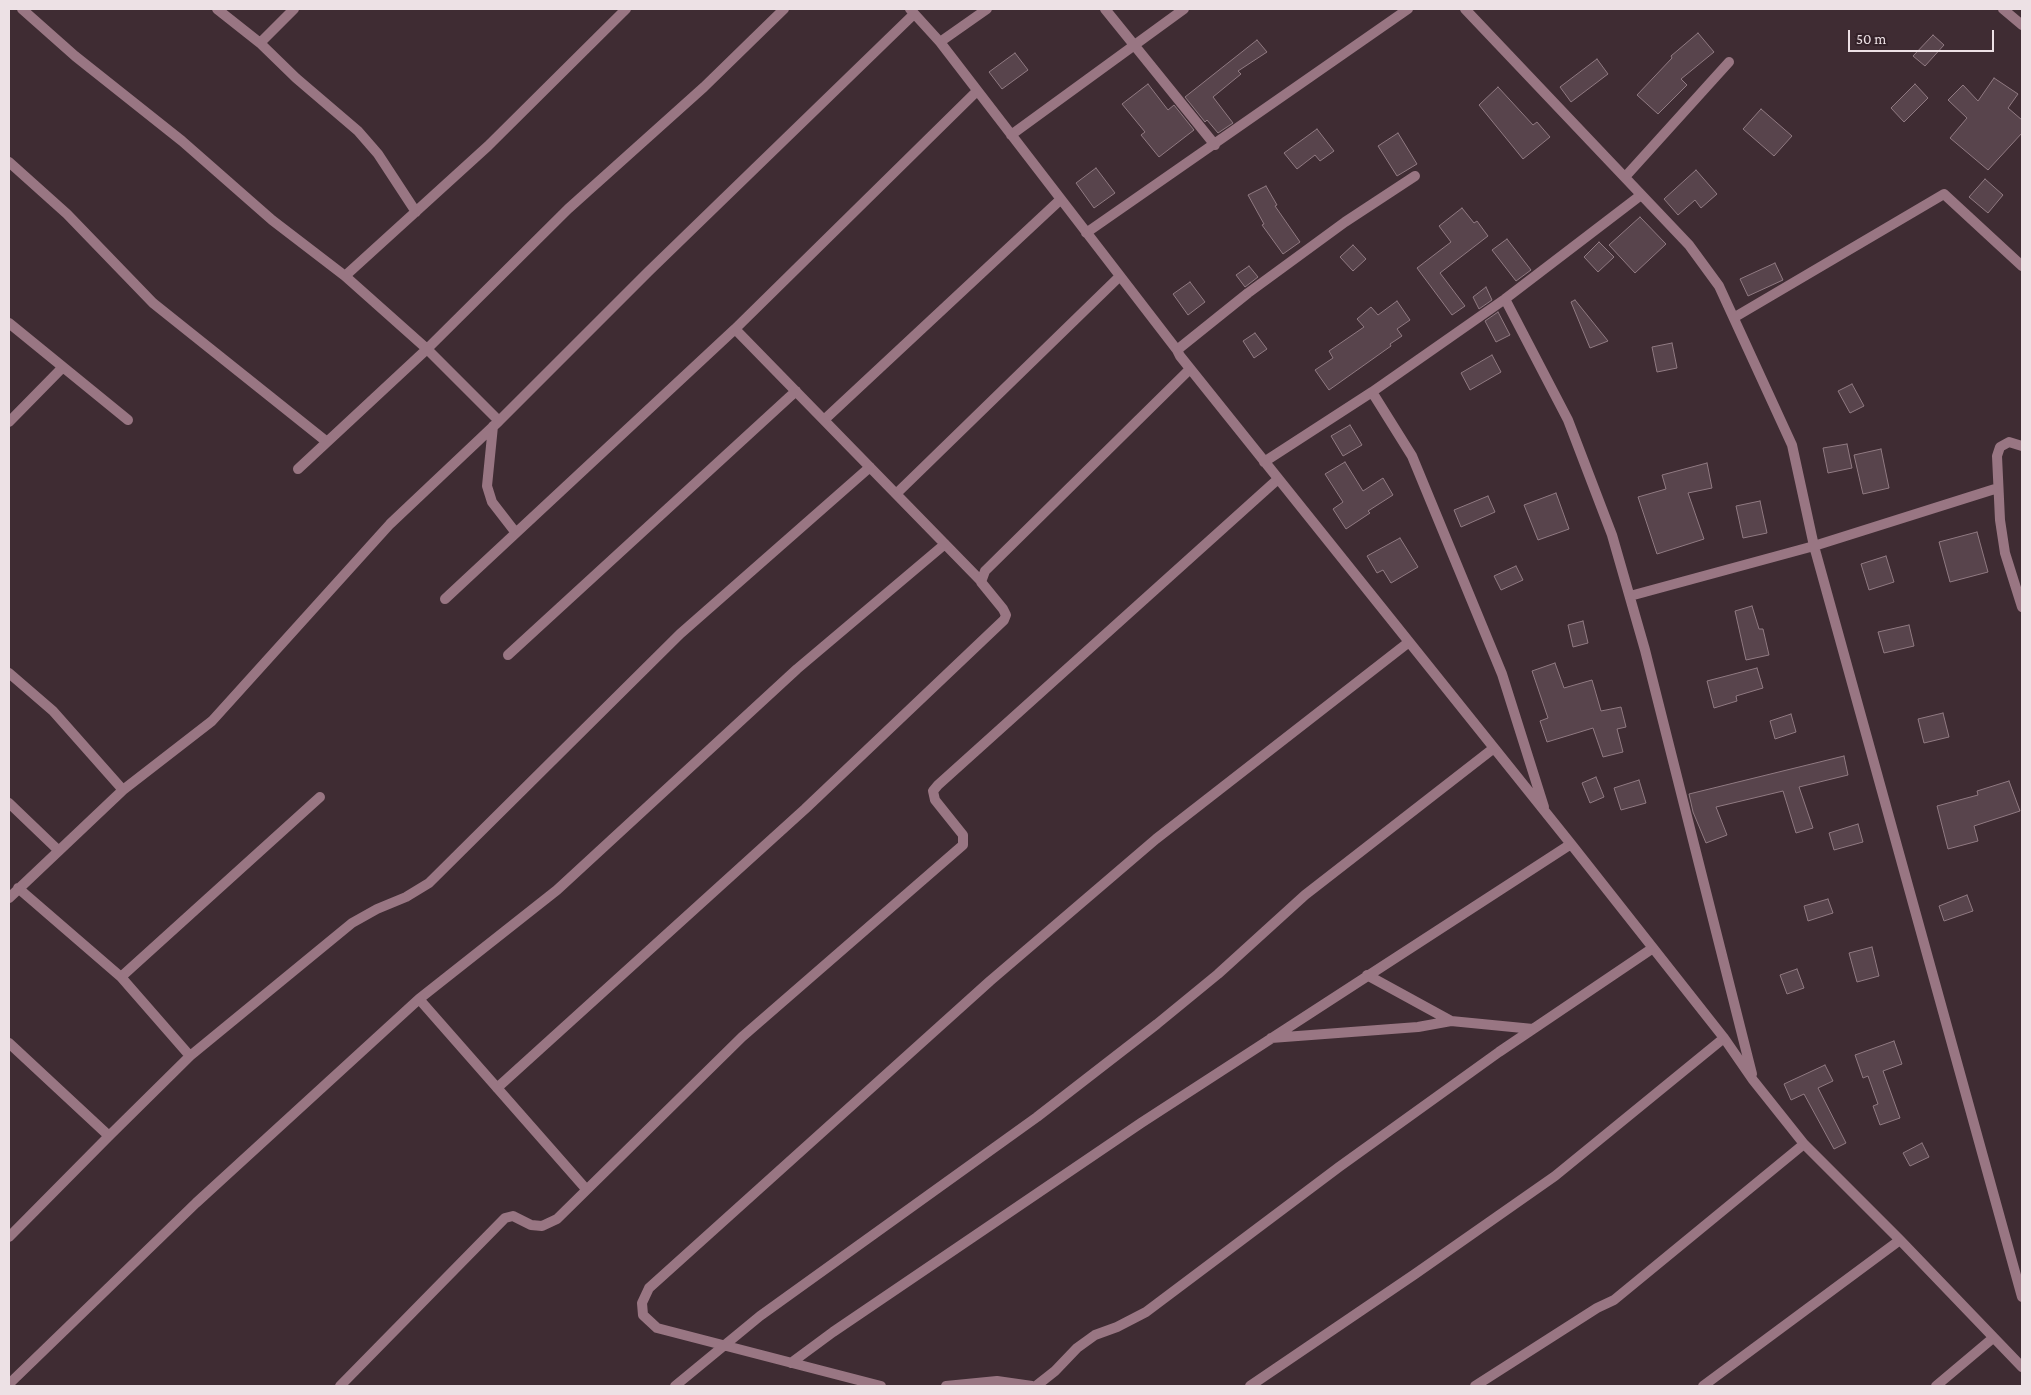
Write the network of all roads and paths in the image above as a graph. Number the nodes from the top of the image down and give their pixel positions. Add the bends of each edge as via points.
1 (22, 9) edge
2 (217, 9) edge
3 (294, 9) edge
4 (626, 9) edge
5 (784, 9) edge
6 (987, 9) edge
7 (1105, 9) edge
8 (1184, 9) edge
9 (1408, 9) edge
10 (1465, 9) edge
11 (2003, 9) edge
12 (912, 12) edge
13 (2022, 25) edge
14 (260, 42) junction
15 (940, 42) junction
16 (1135, 46) junction
17 (1729, 62) dead end
18 (977, 91) junction
19 (1012, 136) junction
20 (1215, 145) junction
21 (9, 162) edge
22 (1415, 176) dead end
23 (1625, 177) junction
24 (1641, 195) junction
25 (1060, 200) junction
26 (416, 212) junction
27 (1086, 234) junction
28 (2022, 266) edge
29 (345, 276) junction
30 (1119, 277) junction
31 (1505, 298) junction
32 (1735, 318) junction
33 (9, 324) edge
34 (735, 329) junction
35 (427, 349) junction
36 (1177, 350) junction
37 (63, 367) junction
38 (1190, 369) junction
39 (796, 391) junction
40 (1372, 392) junction
41 (128, 420) dead end
42 (824, 420) junction
43 (9, 422) edge
44 (496, 423) junction
45 (327, 442) junction
46 (2022, 446) edge
47 (1264, 462) junction
48 (870, 467) junction
49 (298, 469) dead end
50 (1278, 479) junction
51 (1998, 488) junction
52 (896, 494) junction
53 (516, 533) junction
54 (945, 544) junction
55 (1814, 546) junction
56 (980, 580) junction
57 (1630, 596) junction
58 (445, 600) dead end
59 (2022, 607) edge
60 (1409, 642) junction
61 (508, 654) dead end
62 (9, 673) edge
63 (1494, 748) junction
64 (123, 790) junction
65 (320, 797) dead end
66 (9, 803) edge
67 (1546, 812) junction
68 (1571, 844) junction
69 (58, 850) junction
70 (18, 888) junction
71 (9, 898) edge
72 (1652, 948) junction
73 (1368, 975) junction
74 (120, 976) junction
75 (419, 999) junction
76 (1451, 1021) junction
77 (1533, 1029) junction
78 (1270, 1038) junction
79 (1724, 1038) junction
80 (9, 1043) edge
81 (190, 1056) junction
82 (1753, 1080) junction
83 (497, 1088) junction
84 (109, 1136) junction
85 (1804, 1144) junction
86 (586, 1189) junction
87 (9, 1237) edge
88 (1900, 1240) junction
89 (2022, 1298) edge
90 (1993, 1338) junction
91 (723, 1345) junction
92 (791, 1363) junction
93 (2022, 1368) edge
94 (9, 1384) edge
95 (340, 1386) edge
96 (675, 1386) edge
97 (881, 1386) edge
98 (946, 1386) edge
99 (1032, 1386) edge
100 (1036, 1386) edge
101 (1250, 1386) edge
102 (1475, 1386) edge
103 (1703, 1386) edge
104 (1936, 1386) edge

1 - 29 street via 272,220
2 - 14 street
3 - 14 street
4 - 26 street via 488,146
5 - 35 street via 704,87 568,209
6 - 15 street
7 - 16 street
8 - 16 street
9 - 20 street
10 - 23 street
11 - 13 street
12 - 15 street
12 - 44 street
14 - 26 street via 358,131 378,154
15 - 18 street
16 - 19 street
16 - 20 street
17 - 23 street
18 - 19 street
18 - 34 street
19 - 25 street
20 - 27 street
21 - 45 street via 67,214 153,303
22 - 36 street via 1345,222
23 - 24 street
24 - 31 street
24 - 32 street via 1690,245 1719,286
25 - 27 street
25 - 42 street
26 - 29 street
27 - 30 street
28 - 32 street via 1944,194
29 - 35 street
30 - 36 street
30 - 52 street
31 - 40 street
31 - 57 street via 1568,420 1612,534
32 - 55 street via 1792,445
33 - 37 street
34 - 39 street
34 - 53 street
35 - 44 street
35 - 45 street
36 - 38 street
37 - 41 street
37 - 43 street
38 - 47 street
38 - 56 street
39 - 42 street
39 - 61 street
40 - 47 street
40 - 67 street via 1420,474 1502,674
42 - 48 street
44 - 53 street via 487,486 492,502
44 - 64 street via 390,524 212,721
45 - 49 street
46 - 51 street via 2009,442 2000,447 1997,456
47 - 50 street
48 - 52 street
48 - 81 street via 680,634 429,883 352,923
50 - 60 street
50 - 86 street via 938,785 933,791 935,800 963,835 963,844 742,1038
51 - 55 street
51 - 59 street via 2005,553
52 - 54 street
53 - 58 street
54 - 56 street
54 - 75 street via 798,669 556,890
55 - 57 street
55 - 89 street
56 - 83 street via 1003,609 1004,620 805,809
57 - 82 street
60 - 63 street
60 - 91 street via 1156,839 990,981 649,1288 642,1303 643,1315 657,1328
62 - 64 street via 59,718
63 - 67 street
63 - 91 street via 1305,895 1218,974 1067,1094
64 - 69 street
65 - 74 street
66 - 69 street
67 - 68 street
68 - 72 street
68 - 73 street
69 - 70 street
70 - 71 street
70 - 74 street
72 - 77 street
72 - 79 street
73 - 76 street
73 - 78 street
74 - 81 street
75 - 83 street
75 - 94 street via 196,1203
76 - 77 street
76 - 78 street via 1418,1027
77 - 100 street via 1340,1167 1146,1312 1083,1344
78 - 92 street via 942,1256
79 - 82 street
79 - 101 street via 1555,1176
80 - 84 street
81 - 84 street
82 - 85 street
83 - 86 street
84 - 87 street
85 - 88 street
85 - 102 street via 1614,1300
86 - 95 street via 549,1224 531,1225 513,1216 505,1218
88 - 90 street
88 - 103 street
90 - 93 street
90 - 104 street
91 - 92 street
91 - 96 street
92 - 97 street
98 - 99 street via 997,1381

